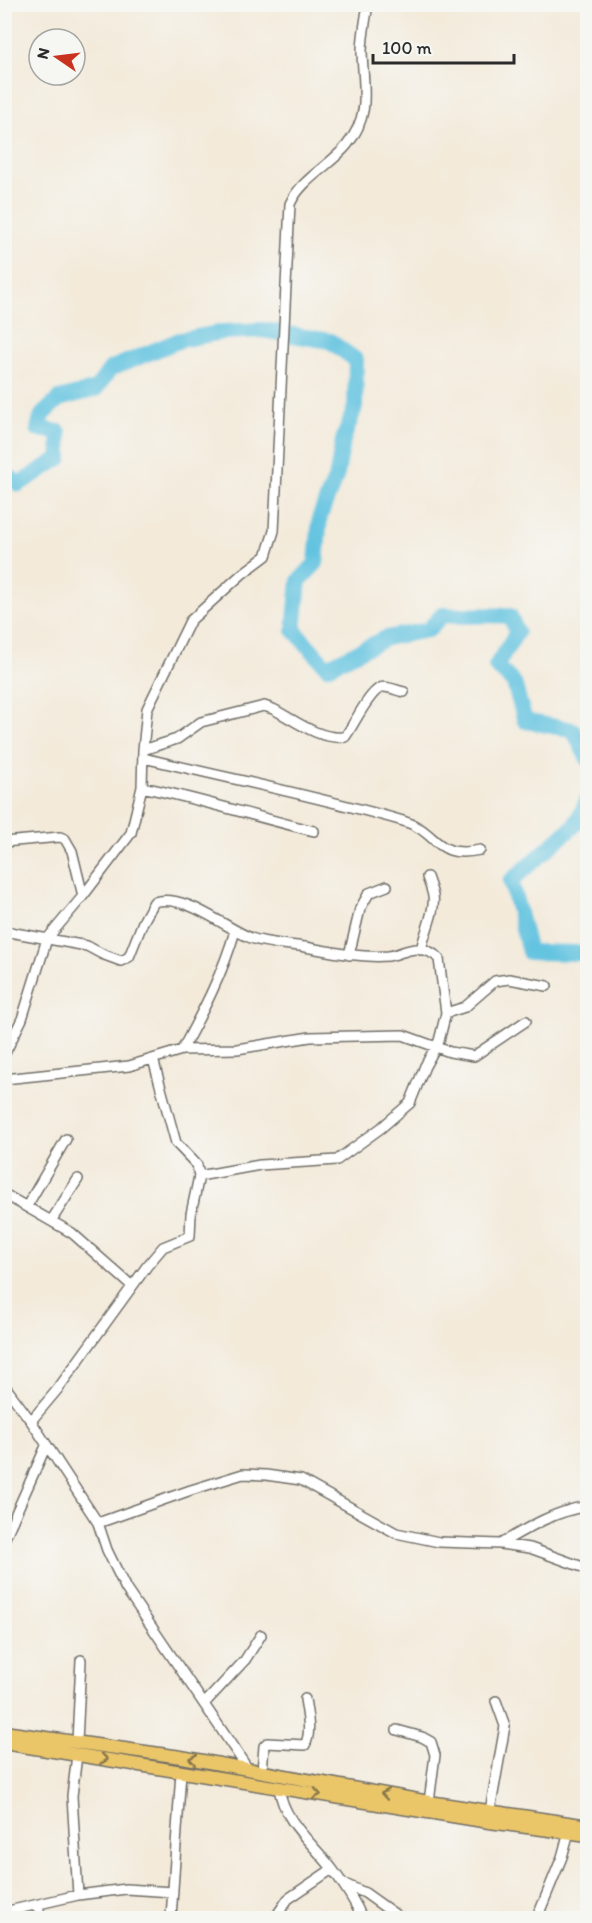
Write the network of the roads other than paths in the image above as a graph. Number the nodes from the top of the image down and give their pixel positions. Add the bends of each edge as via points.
1 (370, 4) edge
2 (404, 692) dead end
3 (143, 754) junction
4 (142, 787) junction
5 (314, 831) dead end
6 (4, 842) edge
7 (480, 850) dead end
8 (427, 877) dead end
9 (387, 886) dead end
10 (83, 896) junction
11 (4, 931) edge
12 (235, 931) junction
13 (47, 939) junction
14 (421, 950) junction
15 (349, 955) junction
16 (547, 986) dead end
17 (446, 1013) junction
18 (526, 1021) dead end
19 (437, 1046) junction
20 (182, 1050) junction
21 (4, 1055) edge
22 (153, 1059) junction
23 (4, 1079) edge
24 (66, 1139) dead end
25 (199, 1176) junction
26 (78, 1179) dead end
27 (4, 1194) edge
28 (27, 1206) junction
29 (51, 1221) junction
30 (132, 1286) junction
31 (4, 1385) edge
32 (31, 1420) junction
33 (46, 1446) junction
34 (588, 1506) edge
35 (98, 1523) junction
36 (5, 1537) edge
37 (500, 1544) junction
38 (588, 1569) edge
39 (261, 1635) dead end
40 (81, 1660) dead end
41 (305, 1699) dead end
42 (496, 1701) dead end
43 (204, 1704) junction
44 (397, 1730) dead end
45 (4, 1732) edge
46 (4, 1743) edge
47 (77, 1749) junction
48 (248, 1769) junction
49 (181, 1772) junction
50 (262, 1772) junction
51 (279, 1788) junction
52 (429, 1802) junction
53 (490, 1811) junction
54 (588, 1826) edge
55 (569, 1832) junction
56 (588, 1834) edge
57 (332, 1869) junction
58 (342, 1883) junction
59 (173, 1892) junction
60 (78, 1895) junction
61 (39, 1905) junction
62 (4, 1912) edge
63 (39, 1918) edge
64 (171, 1918) edge
65 (275, 1918) edge
66 (362, 1918) edge
67 (400, 1918) edge
68 (537, 1918) edge

1 - 3 street via 362,50 366,94 359,127 336,157 295,193 290,204 274,531 266,556 190,621 147,709
2 - 3 street via 380,688 345,737 322,736 264,706 201,722 177,739
3 - 4 street
3 - 7 street via 408,822 454,853
4 - 5 street
4 - 10 street via 131,833
6 - 10 street via 65,839 72,851
8 - 14 street via 434,898 433,911
9 - 15 street via 369,893 360,909
10 - 13 street
11 - 13 street
12 - 13 street via 184,904 164,899 154,902 129,957 122,961 87,946
12 - 15 street via 254,939
12 - 20 street via 216,984
13 - 21 street via 22,1018
14 - 15 street via 389,956
14 - 17 street via 435,953 439,959
16 - 17 street via 509,979 495,981 465,1007
17 - 19 street
18 - 19 street via 474,1056
19 - 20 street via 403,1035 310,1037 237,1049
19 - 25 street via 410,1103 337,1160 260,1165
20 - 22 street
22 - 23 street via 129,1066
22 - 25 street via 176,1143 196,1165
24 - 28 street
25 - 30 street via 190,1236 163,1247
26 - 29 street
27 - 28 street
28 - 29 street
29 - 30 street via 72,1233
30 - 32 street
31 - 32 street
32 - 33 street
33 - 35 street
33 - 36 street
34 - 37 street via 550,1516
35 - 37 street via 243,1474 266,1475 301,1480 396,1533 439,1542
35 - 43 street via 126,1589
37 - 38 street via 530,1548
39 - 43 street via 245,1660
40 - 47 street
41 - 50 street via 307,1742 298,1746 267,1743
42 - 53 street via 505,1726
43 - 48 street
44 - 52 street via 431,1742 435,1755
45 - 47 main road
46 - 47 main road
48 -> 47 main road
47 -> 49 main road
47 - 60 street via 72,1796
48 - 50 main road
49 - 51 main road
49 - 59 street
52 -> 50 main road
51 -> 55 main road
51 - 57 street via 281,1803 291,1820
52 - 53 main road
53 - 54 main road
55 - 56 main road
55 - 68 street
57 - 58 street
57 - 65 street via 288,1899
58 - 66 street
58 - 67 street via 365,1893
59 - 60 street via 126,1890
59 - 64 street
60 - 61 street
61 - 62 street
61 - 63 street

